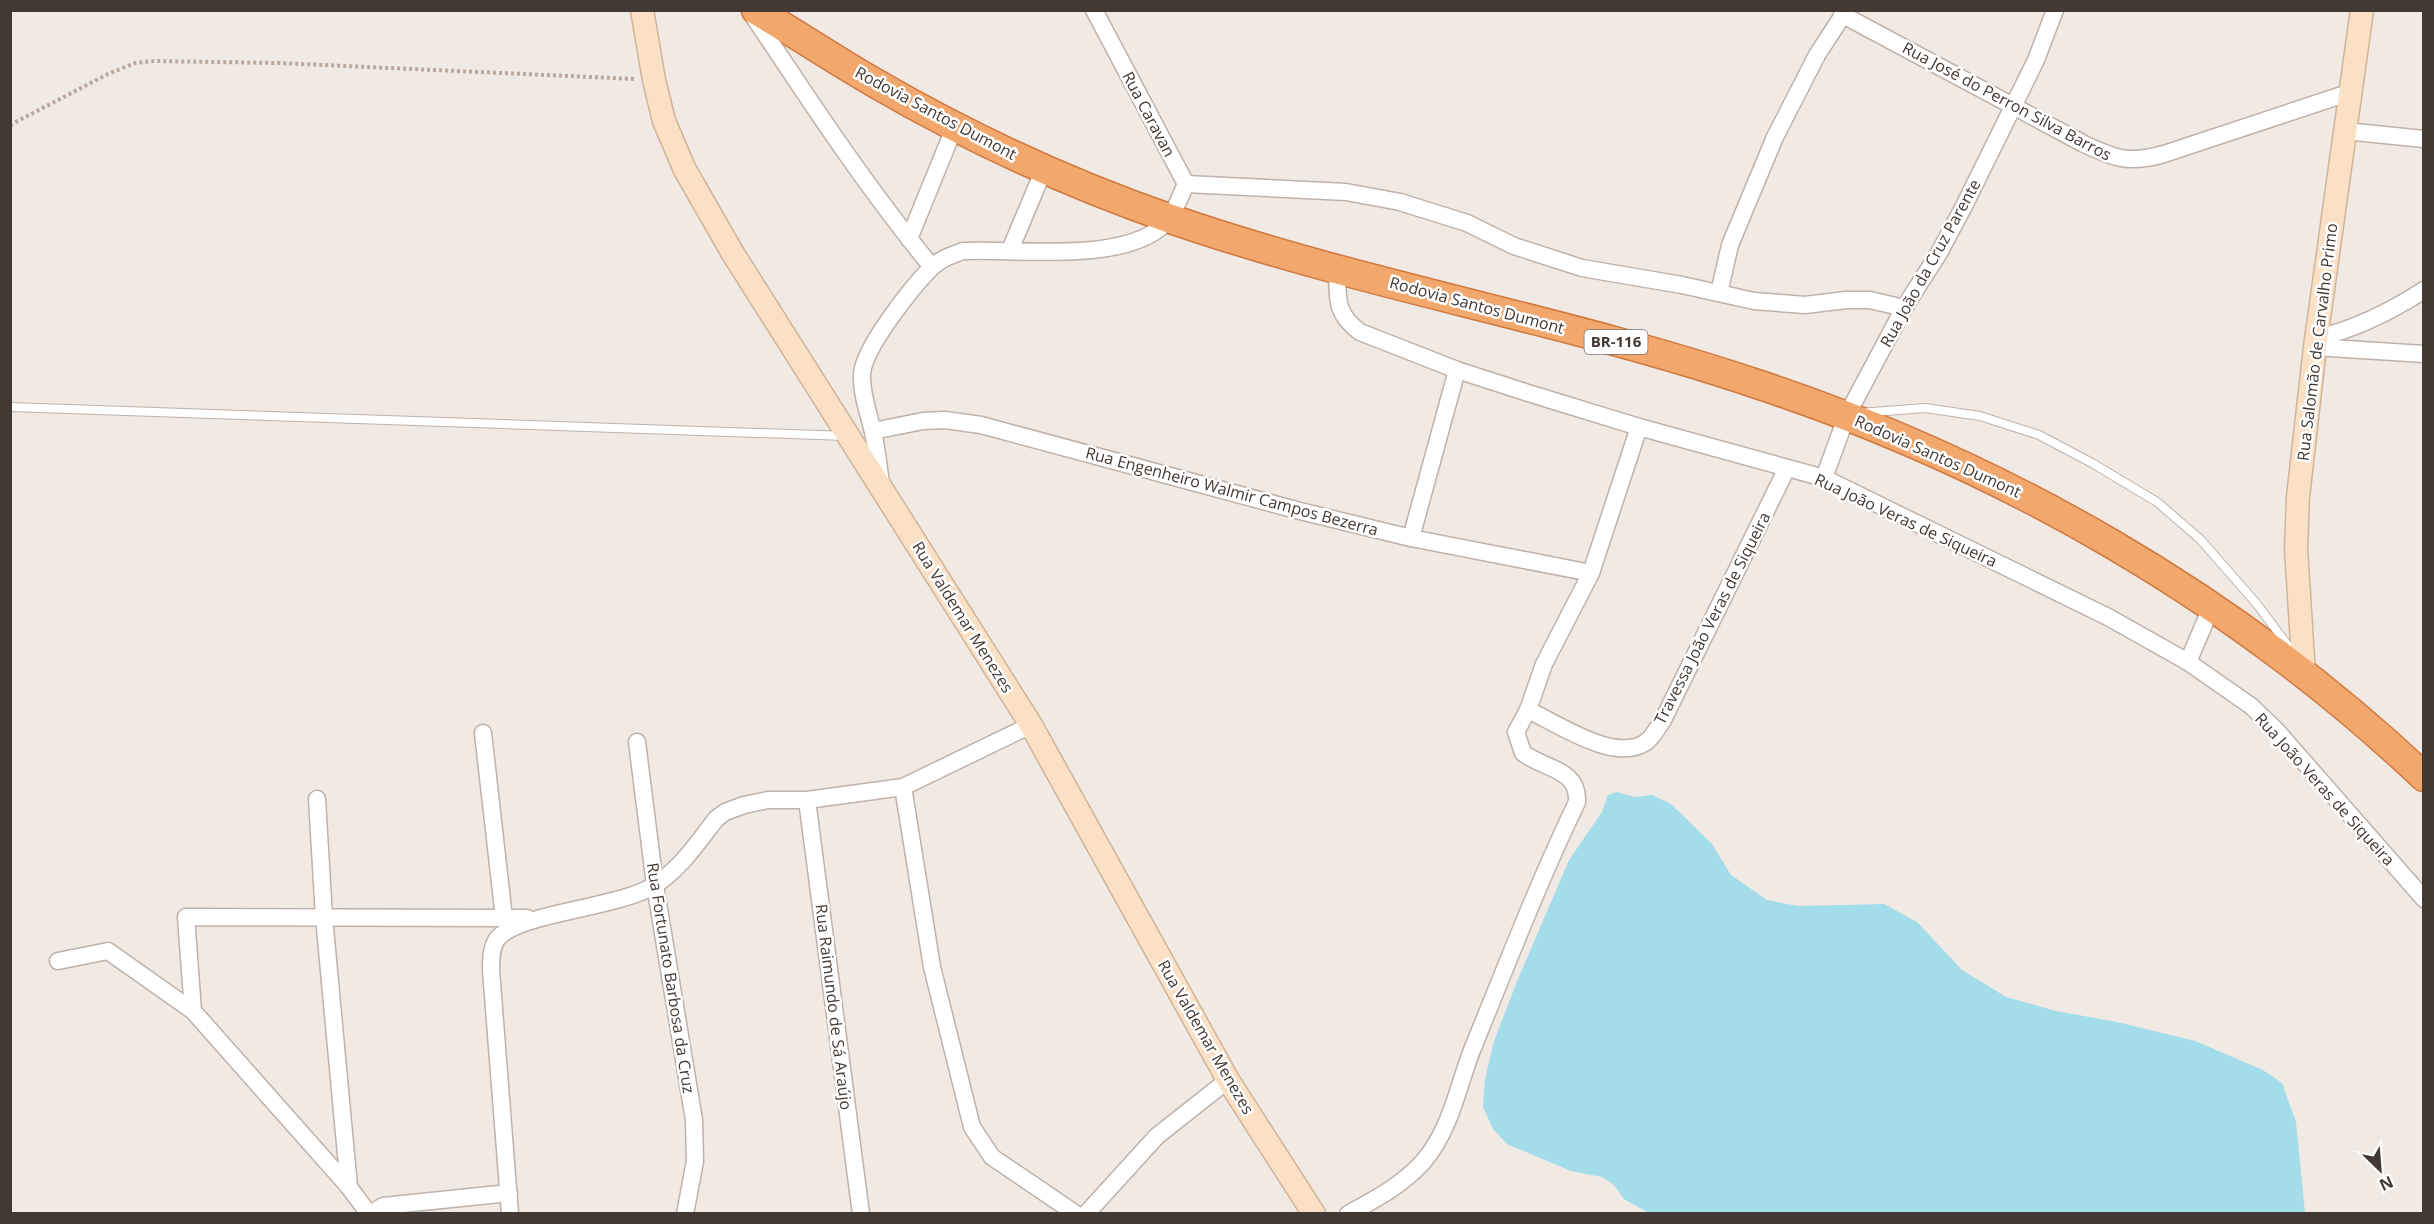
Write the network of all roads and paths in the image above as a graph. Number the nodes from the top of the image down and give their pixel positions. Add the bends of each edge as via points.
1 (642, 10) edge
2 (750, 10) edge
3 (756, 10) edge
4 (1094, 10) edge
5 (2055, 10) edge
6 (2362, 10) edge
7 (1842, 13) edge
8 (654, 80) junction
9 (2351, 92) junction
10 (2013, 105) junction
11 (10, 125) edge
12 (955, 126) junction
13 (2345, 131) junction
14 (2424, 139) edge
15 (1045, 167) junction
16 (1186, 184) junction
17 (1170, 218) junction
18 (909, 239) junction
19 (1010, 250) junction
20 (932, 267) junction
21 (1337, 268) junction
22 (2424, 290) edge
23 (1719, 293) junction
24 (1904, 308) junction
25 (2316, 342) junction
26 (2424, 354) edge
27 (1457, 370) junction
28 (10, 407) edge
29 (1847, 415) junction
30 (1638, 427) junction
31 (873, 431) junction
32 (849, 436) junction
33 (1788, 468) junction
34 (1824, 478) junction
35 (881, 486) junction
36 (1411, 538) junction
37 (1591, 573) junction
38 (2211, 608) junction
39 (2188, 662) junction
40 (2304, 675) junction
41 (1528, 710) junction
42 (1031, 725) junction
43 (483, 733) dead end
44 (637, 742) dead end
45 (2424, 777) edge
46 (903, 787) junction
47 (317, 799) dead end
48 (807, 800) junction
49 (655, 885) junction
50 (2424, 899) edge
51 (324, 917) junction
52 (504, 918) junction
53 (544, 918) junction
54 (58, 961) dead end
55 (194, 1011) junction
56 (1228, 1080) junction
57 (349, 1187) junction
58 (509, 1193) junction
59 (369, 1214) edge
60 (510, 1214) edge
61 (685, 1214) edge
62 (861, 1214) edge
63 (1076, 1214) edge
64 (1086, 1214) edge
65 (1314, 1214) edge
66 (1348, 1214) edge

1 - 8 main road, Rua Valdemar Menezes
2 - 18 street
3 - 12 highway, Rodovia Santos Dumont / BR-116 via 876,84
4 - 16 street, Rua Caravan
5 - 10 street, Rua João da Cruz Parente
6 - 9 main road, Rua Salomão de Carvalho Primo
7 - 10 street, Rua José do Perron Silva Barros
7 - 23 street via 1775,137 1730,245
8 - 11 path via 153,61 135,63 108,74
8 - 32 main road, Rua Valdemar Menezes via 664,121 685,170 732,252
9 - 10 street, Rua José do Perron Silva Barros via 2145,160 2127,161 2084,144
9 - 13 main road, Rua Salomão de Carvalho Primo
10 - 24 street, Rua João da Cruz Parente via 1939,253
12 - 15 highway, Rodovia Santos Dumont / BR-116
12 - 18 street
13 - 14 street
13 - 25 main road, Rua Salomão de Carvalho Primo
15 - 17 highway, Rodovia Santos Dumont / BR-116
15 - 19 street
16 - 17 street
16 - 23 street via 1346,192 1400,202 1467,223 1514,246 1582,268
17 - 19 street via 1155,230 1120,246 1076,252
17 - 21 highway, Rodovia Santos Dumont / BR-116
18 - 20 street
19 - 20 street via 963,251
20 - 31 street via 900,305 863,364 862,389
21 - 27 street, Rua João Veras de Siqueira via 1338,305 1348,324
21 - 29 highway, Rodovia Santos Dumont / BR-116 via 1667,356
22 - 25 street via 2372,319
23 - 24 street via 1780,305 1870,300
24 - 29 street, Rua João da Cruz Parente
25 - 26 street
25 - 40 main road, Rua Salomão de Carvalho Primo via 2296,548
27 - 30 street, Rua João Veras de Siqueira
27 - 36 street
28 - 32 lane
29 - 34 street, Rua João da Cruz Parente
29 - 38 highway, Rodovia Santos Dumont / BR-116 via 2036,501
29 - 40 lane via 1925,408 1980,416 2039,435 2092,463 2157,502 2200,539 2256,603 2290,648
30 - 33 street, Rua João Veras de Siqueira
30 - 37 street
31 - 35 street
31 - 36 street, Rua Engenheiro Walmir Campos Bezerra via 923,421 981,425
32 - 35 main road, Rua Valdemar Menezes
33 - 34 street, Rua João Veras de Siqueira
33 - 41 street, Travessa João Veras de Siqueira via 1663,720 1648,741 1632,748 1614,748 1572,733
34 - 39 street, Rua João Veras de Siqueira via 2108,616
35 - 42 main road, Rua Valdemar Menezes
36 - 37 street, Rua Engenheiro Walmir Campos Bezerra
37 - 41 street via 1544,664
38 - 39 street
38 - 40 highway, Rodovia Santos Dumont / BR-116
39 - 50 street, Rua João Veras de Siqueira via 2251,706 2276,730
40 - 45 highway, Rodovia Santos Dumont / BR-116
41 - 66 street via 1516,732 1523,753 1567,775 1575,787 1577,802 1527,914 1468,1061 1453,1110 1436,1143 1403,1181
42 - 46 street
42 - 56 main road, Rua Valdemar Menezes
43 - 52 street
44 - 49 street, Rua Fortunato Barbosa da Cruz
46 - 48 street
46 - 63 street via 932,967 972,1127 992,1158
47 - 51 street
48 - 49 street via 768,800 725,812 674,870
48 - 62 street, Rua Raimundo de Sá Araújo
49 - 53 street via 619,899
49 - 61 street, Rua Fortunato Barbosa da Cruz via 694,1120 695,1161
51 - 52 street
51 - 55 street via 186,917
51 - 57 street
52 - 53 street
53 - 58 street via 505,932 494,945 492,956
54 - 55 street via 108,951
55 - 57 street
56 - 64 street via 1158,1136
56 - 65 main road, Rua Valdemar Menezes
57 - 59 street
58 - 59 street via 383,1206
58 - 60 street

